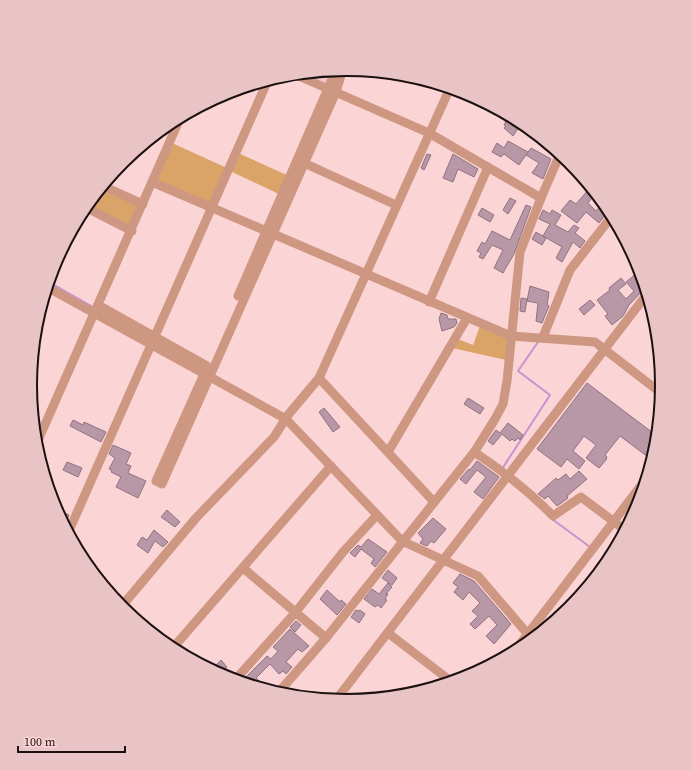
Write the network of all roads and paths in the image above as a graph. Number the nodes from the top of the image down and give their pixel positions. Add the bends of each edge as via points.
1 (340, 76) edge
2 (335, 77) edge
3 (306, 79) edge
4 (265, 87) edge
5 (332, 90) junction
6 (448, 93) edge
7 (176, 127) edge
8 (429, 133) junction
9 (557, 160) edge
10 (304, 163) junction
11 (488, 167) junction
12 (152, 182) junction
13 (108, 188) edge
14 (541, 198) junction
15 (143, 204) junction
16 (396, 205) junction
17 (212, 207) junction
18 (91, 210) edge
19 (608, 221) edge
20 (132, 231) junction
21 (269, 232) junction
22 (365, 275) junction
23 (52, 289) edge
24 (643, 300) edge
25 (429, 302) junction
26 (96, 309) junction
27 (467, 318) junction
28 (511, 336) junction
29 (543, 337) junction
30 (153, 341) junction
31 (605, 349) junction
32 (206, 372) junction
33 (319, 378) junction
34 (655, 388) edge
35 (286, 419) junction
36 (41, 433) edge
37 (388, 452) junction
38 (474, 452) junction
39 (331, 466) junction
40 (508, 475) junction
41 (434, 502) junction
42 (627, 512) edge
43 (377, 515) junction
44 (71, 526) edge
45 (619, 526) edge
46 (402, 541) junction
47 (444, 559) junction
48 (242, 568) junction
49 (127, 602) edge
50 (295, 613) junction
51 (541, 625) edge
52 (388, 633) junction
53 (527, 635) edge
54 (326, 638) junction
55 (177, 644) edge
56 (240, 675) edge
57 (446, 678) edge
58 (283, 687) edge
59 (341, 694) edge

1 - 5 street
2 - 5 street
3 - 5 street
4 - 17 street
5 - 8 street
5 - 10 street
5 - 21 street
6 - 8 street
7 - 12 street
8 - 11 street
8 - 16 street
9 - 14 street
10 - 16 street
10 - 21 street
11 - 14 street
11 - 25 street
12 - 15 street
12 - 17 street
13 - 15 street
14 - 28 street via 520,252
15 - 20 street
16 - 22 street
17 - 21 street
17 - 30 street
18 - 20 street
19 - 29 street via 570,270
20 - 26 street
21 - 22 street
21 - 32 street
22 - 25 street
22 - 33 street
23 - 26 street
24 - 31 street
25 - 27 street
26 - 30 street
26 - 36 street
27 - 28 street
27 - 37 street
28 - 29 street
28 - 38 street via 503,404
29 - 31 street via 595,342
30 - 32 street
30 - 44 street
31 - 34 street
31 - 40 street
32 - 32 street via 162,484 156,481
32 - 35 street
33 - 35 street
33 - 37 street
35 - 39 street
35 - 49 street via 274,437 196,518
37 - 41 street
38 - 40 street
38 - 41 street
39 - 43 street
39 - 48 street
40 - 45 street via 554,516 581,497
40 - 47 street
41 - 46 street
42 - 45 street
43 - 46 street
43 - 50 street via 343,552
45 - 51 street
46 - 47 street
46 - 54 street
47 - 52 street
47 - 53 street via 478,576
48 - 50 street
48 - 55 street
50 - 54 street
50 - 56 street
52 - 57 street
52 - 59 street
54 - 58 street

